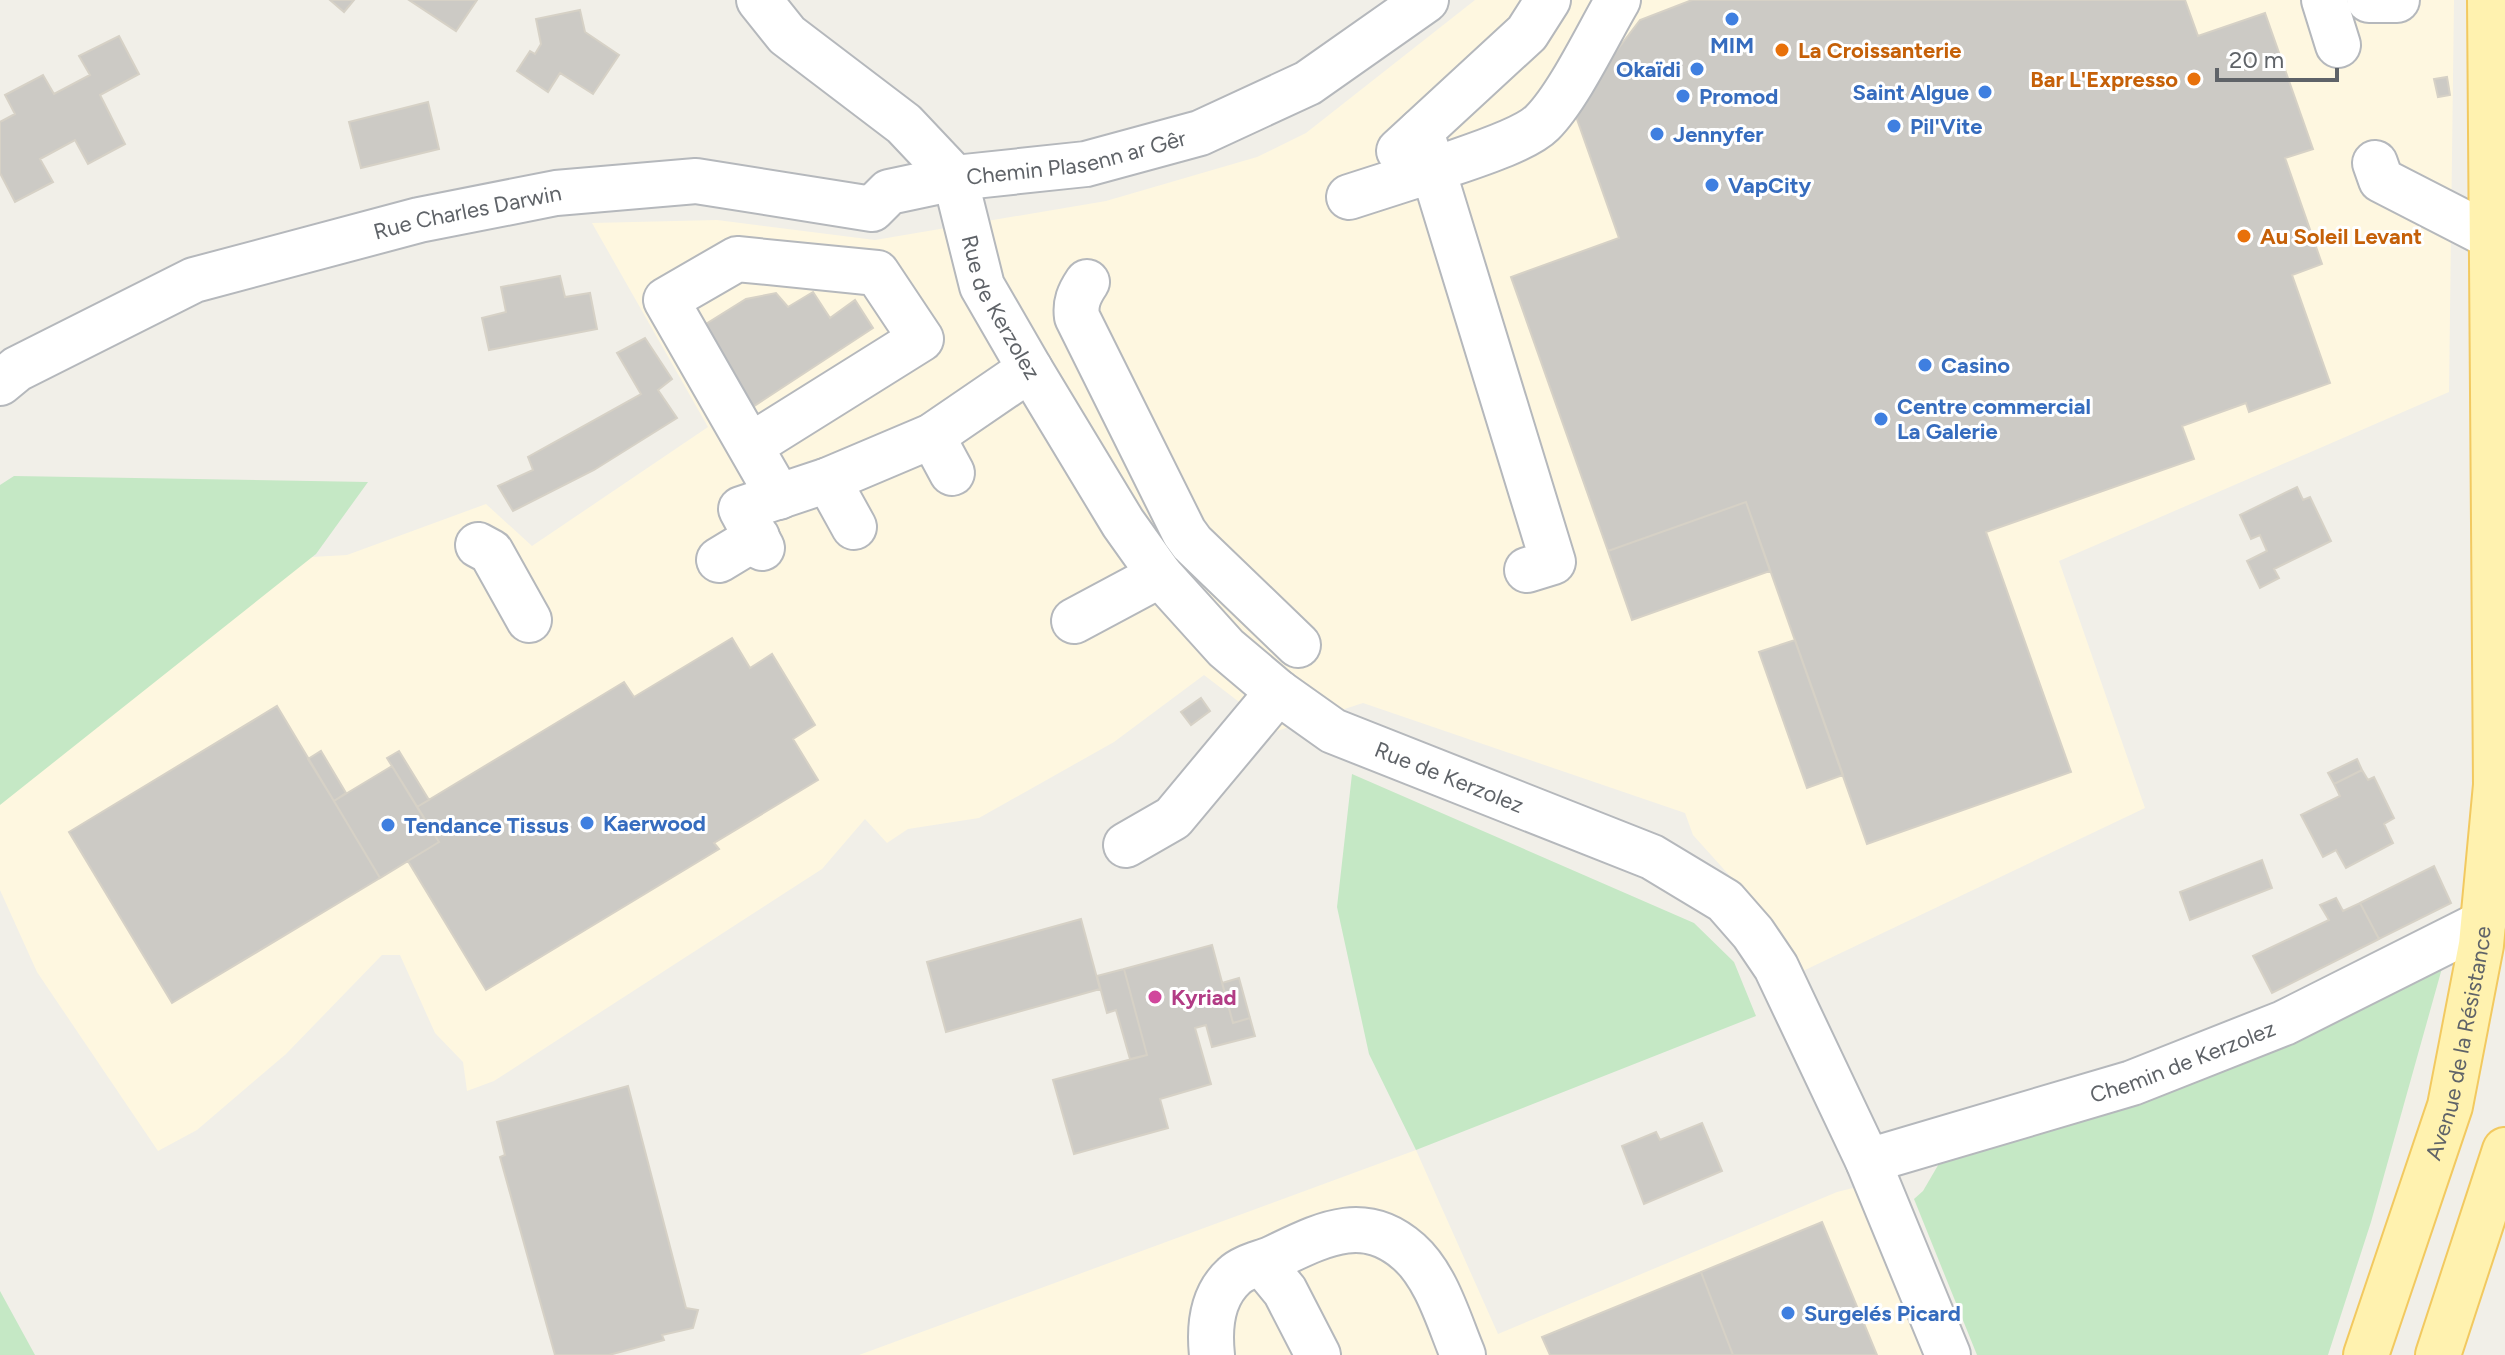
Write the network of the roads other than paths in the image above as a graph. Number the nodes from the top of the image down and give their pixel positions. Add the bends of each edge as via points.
1 (759, 0) edge
2 (1426, 0) edge
3 (1548, 0) edge
4 (1618, 0) edge
5 (2324, 0) edge
6 (2369, 0) edge
7 (2397, 0) edge
8 (2490, 0) edge
9 (2338, 45) dead end
10 (1435, 155) junction
11 (2375, 163) dead end
12 (955, 178) junction
13 (2492, 237) junction
14 (1087, 282) dead end
15 (6, 366) edge
16 (1030, 369) junction
17 (932, 436) junction
18 (750, 446) junction
19 (952, 473) dead end
20 (828, 480) junction
21 (779, 497) junction
22 (854, 527) dead end
23 (478, 545) dead end
24 (719, 560) dead end
25 (1527, 570) dead end
26 (1160, 575) junction
27 (529, 620) dead end
28 (1074, 621) dead end
29 (1298, 645) dead end
30 (1278, 692) junction
31 (1126, 845) dead end
32 (2483, 923) junction
33 (2505, 1150) edge
34 (1868, 1161) junction
35 (1262, 1263) junction
36 (1212, 1355) edge
37 (1318, 1355) edge
38 (1463, 1355) edge
39 (1948, 1355) edge
40 (2366, 1355) edge
41 (2438, 1355) edge

1 - 12 street, Chemin Plasenn ar Gêr via 787,35 904,124
2 - 12 street, Chemin Plasenn ar Gêr via 1308,83 1200,133 1086,164
3 - 10 street
4 - 10 street via 1541,125 1524,135
5 - 9 street
6 - 7 street
8 - 13 main road, Avenue de la Résistance
10 - 25 street via 1448,270 1512,471 1553,562
11 - 13 street via 2381,180
12 - 15 street, Rue Charles Darwin via 889,192 872,209 696,181 556,193 419,220 194,280
12 - 16 street, Rue de Kerzolez via 982,286
13 - 32 main road, Avenue de la Résistance via 2496,785
14 - 29 street via 1079,293 1077,317 1184,532
16 - 17 street
16 - 26 street, Rue de Kerzolez
17 - 19 street
17 - 20 street
18 - 18 street via 666,300 737,259 877,273 921,339
18 - 21 street
20 - 21 street
20 - 22 street
21 - 24 street via 741,509 760,543
23 - 27 street via 491,552
26 - 28 street
26 - 30 street, Rue de Kerzolez via 1226,648
30 - 31 street via 1173,818
30 - 34 street, Rue de Kerzolez via 1333,731 1652,857 1725,901 1776,967
32 - 34 street, Chemin de Kerzolez via 2284,1023 2132,1083
32 - 40 main road, Avenue de la Résistance via 2450,1106
33 - 41 main road
34 - 39 street, Rue de Kerzolez
35 - 36 street via 1235,1275 1217,1302 1209,1327
35 - 37 street via 1285,1291
35 - 38 street via 1324,1234 1355,1228 1385,1236 1427,1274

